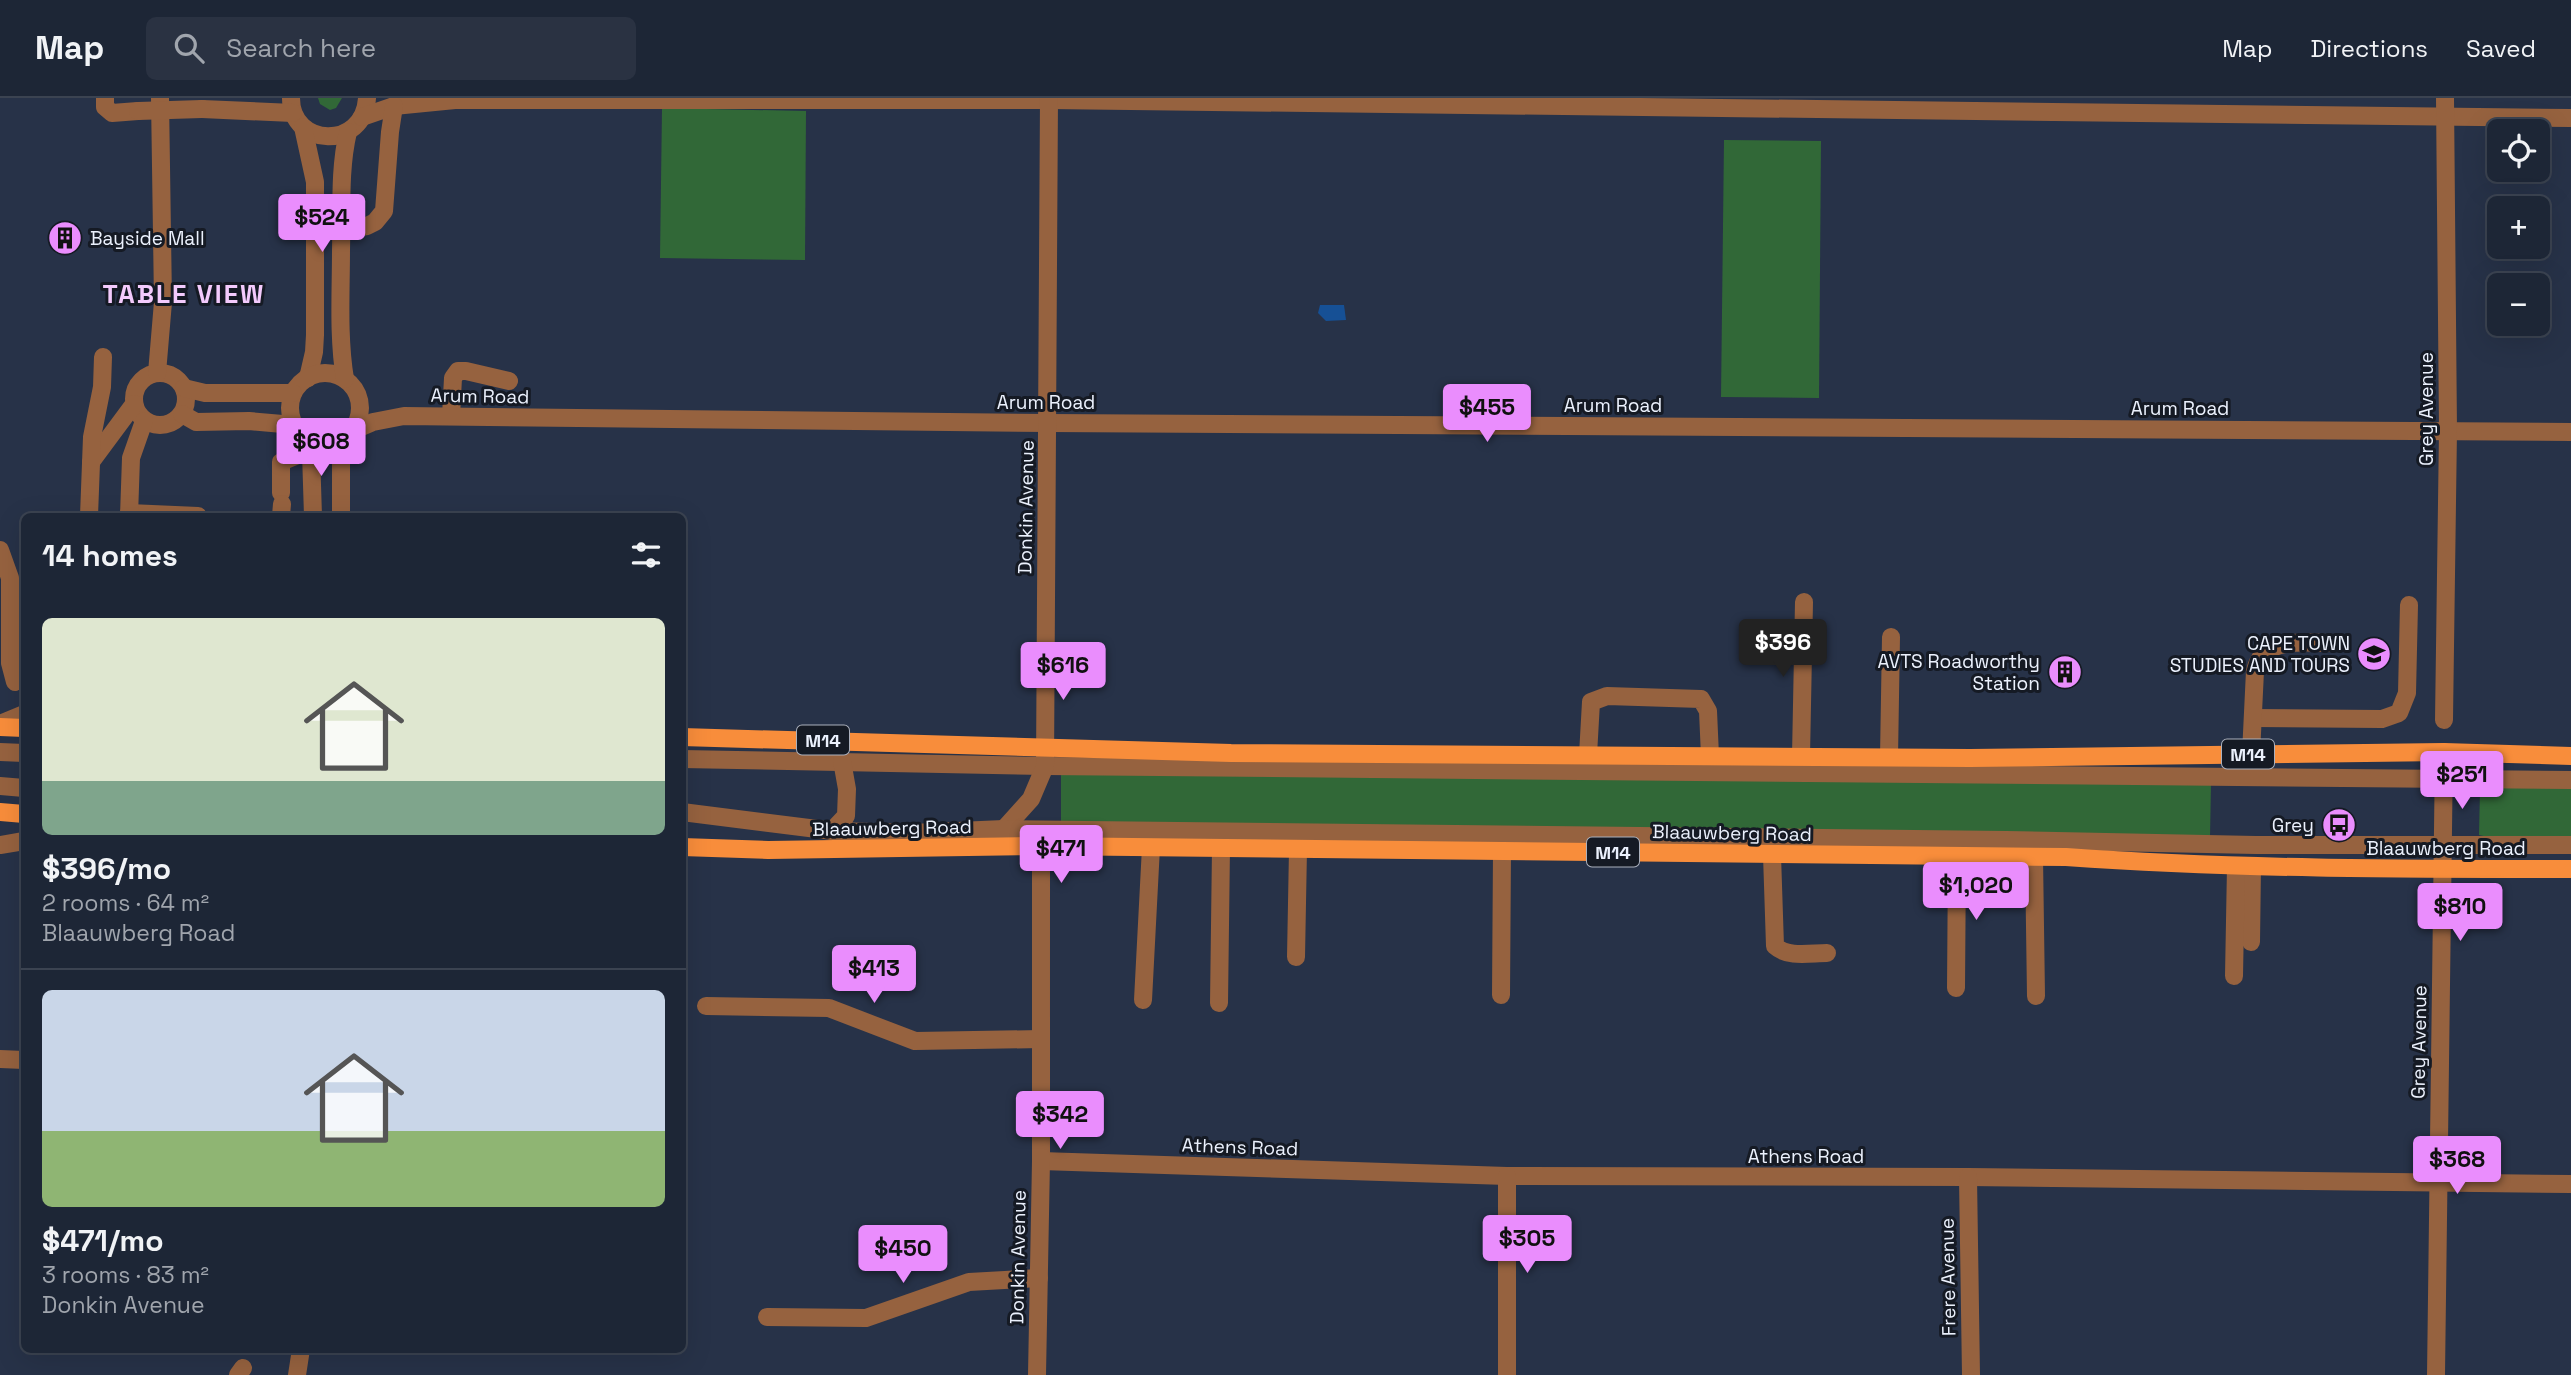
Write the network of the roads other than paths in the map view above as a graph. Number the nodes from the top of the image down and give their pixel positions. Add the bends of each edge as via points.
1 (160, 98) edge
2 (367, 98) edge
3 (2445, 98) edge
4 (451, 99) edge
5 (1049, 99) edge
6 (105, 103) edge
7 (394, 106) junction
8 (296, 113) edge
9 (362, 117) junction
10 (2445, 117) junction
11 (2571, 118) edge
12 (348, 132) junction
13 (341, 230) junction
14 (103, 357) dead end
15 (158, 373) junction
16 (308, 378) junction
17 (345, 379) junction
18 (509, 381) dead end
19 (184, 388) junction
20 (293, 393) junction
21 (358, 396) junction
22 (134, 404) junction
23 (182, 414) junction
24 (404, 416) junction
25 (451, 416) junction
26 (145, 421) junction
27 (1048, 423) junction
28 (2448, 430) junction
29 (2571, 432) edge
30 (346, 436) junction
31 (303, 437) junction
32 (91, 462) junction
33 (281, 505) edge
34 (89, 513) edge
35 (129, 513) edge
36 (313, 513) edge
37 (341, 513) edge
38 (0, 551) edge
39 (1804, 602) dead end
40 (2409, 605) dead end
41 (1891, 637) dead end
42 (2337, 643) dead end
43 (13, 682) edge
44 (21, 715) edge
45 (2253, 718) junction
46 (2444, 720) dead end
47 (0, 725) edge
48 (21, 728) edge
49 (686, 737) edge
50 (963, 745) junction
51 (0, 752) edge
52 (2444, 752) junction
53 (21, 753) edge
54 (2251, 754) junction
55 (1588, 755) junction
56 (1710, 756) junction
57 (1801, 756) junction
58 (2571, 756) edge
59 (1044, 757) junction
60 (1889, 757) junction
61 (686, 759) edge
62 (842, 761) junction
63 (2444, 778) junction
64 (2571, 780) edge
65 (0, 786) edge
66 (21, 788) edge
67 (0, 812) edge
68 (686, 813) edge
69 (21, 814) edge
70 (1004, 829) junction
71 (832, 831) junction
72 (21, 842) edge
73 (2443, 844) junction
74 (0, 845) edge
75 (2571, 845) edge
76 (1041, 846) junction
77 (686, 847) edge
78 (1151, 847) junction
79 (973, 848) junction
80 (1221, 848) junction
81 (1297, 849) junction
82 (1502, 851) junction
83 (1772, 855) junction
84 (1957, 856) junction
85 (2034, 857) junction
86 (2244, 866) junction
87 (2571, 869) edge
88 (2442, 870) junction
89 (2251, 942) dead end
90 (1827, 953) dead end
91 (1296, 957) dead end
92 (2234, 976) dead end
93 (1956, 988) dead end
94 (1501, 995) dead end
95 (2036, 996) dead end
96 (1143, 1000) dead end
97 (1219, 1003) dead end
98 (706, 1006) dead end
99 (1041, 1039) junction
100 (0, 1059) edge
101 (21, 1060) edge
102 (1041, 1161) junction
103 (1507, 1176) junction
104 (1968, 1178) junction
105 (2438, 1183) junction
106 (2571, 1184) edge
107 (1039, 1278) junction
108 (767, 1317) dead end
109 (301, 1353) edge
110 (298, 1375) edge
111 (1037, 1375) edge
112 (1507, 1375) edge
113 (1971, 1375) edge
114 (2436, 1375) edge

1 - 15 street via 163,302
2 - 9 street
3 - 10 street, Grey Avenue
4 - 5 street
4 - 7 street
5 - 10 street
5 - 27 street, Donkin Avenue
6 - 8 street, bridge via 112,113 202,109
7 - 9 street
7 - 13 street via 384,211 368,226
8 - 12 street via 320,136
8 - 16 street via 315,182 315,335
9 - 12 street
10 - 11 street
10 - 28 street, Grey Avenue
12 - 13 street
13 - 17 street
14 - 32 street
15 - 19 street via 173,376
15 - 22 street via 137,387
16 - 17 street via 330,373
16 - 20 street
17 - 21 street
18 - 25 street via 458,371 453,378
19 - 20 street via 205,393
19 - 23 street
20 - 31 street via 290,406
21 - 24 street, Arum Road
21 - 30 street via 360,414
22 - 26 street
22 - 32 street
23 - 26 street via 169,425
23 - 31 street via 196,422 250,421
24 - 25 street, Arum Road
24 - 30 street, Arum Road via 373,422
25 - 27 street, Arum Road
26 - 35 street via 131,458
27 - 28 street, Arum Road
27 - 59 street, Donkin Avenue
28 - 29 street, Arum Road
28 - 46 street, Grey Avenue
30 - 31 street via 319,443
30 - 37 street
31 - 33 street via 281,462
31 - 36 street via 312,469
32 - 34 street
38 - 43 street via 10,578
39 - 57 street
40 - 45 street via 2407,693 2399,713 2382,719
41 - 60 street
42 - 45 street via 2265,650 2255,671
44 - 47 street
45 - 54 street
47 - 48 main road
49 - 50 main road, M14
50 - 59 main road, M14
50 - 62 street
51 - 53 street
52 - 54 main road, M14
52 - 58 main road, M14
52 - 63 street, Grey Avenue
54 - 60 main road, M14
55 - 56 main road, M14
55 - 56 street via 1591,702 1607,696 1701,699 1708,711
55 - 59 main road, M14
56 - 57 main road, M14
57 - 60 main road, M14
59 - 62 street
59 - 63 street via 2250,779
59 - 70 street via 1031,799
61 - 62 street
62 - 71 street via 848,789 846,816
63 - 64 street
63 - 73 street, Grey Avenue
65 - 66 street
67 - 69 main road
68 - 71 street
70 - 71 street
70 - 73 street
71 - 79 street
72 - 74 street
73 - 75 street
73 - 88 street, Grey Avenue
76 - 78 main road, Blaauwberg Road / M14
76 - 79 main road, Blaauwberg Road / M14
76 - 99 street, Donkin Avenue
77 - 79 main road, Blaauwberg Road / M14
78 - 80 main road, Blaauwberg Road / M14
78 - 96 street
80 - 81 main road, Blaauwberg Road / M14
80 - 97 street
81 - 82 main road, Blaauwberg Road / M14
81 - 91 street
82 - 83 main road, Blaauwberg Road / M14
82 - 94 street
83 - 84 main road, Blaauwberg Road / M14
83 - 90 street via 1775,946 1789,954
84 - 85 main road, Blaauwberg Road / M14
84 - 93 street
85 - 86 main road, Blaauwberg Road / M14
85 - 95 street
86 - 88 main road, Blaauwberg Road / M14
86 - 89 street
86 - 92 street
87 - 88 main road, Blaauwberg Road / M14
88 - 105 street, Grey Avenue
98 - 99 street via 829,1008 915,1041
99 - 102 street, Donkin Avenue
100 - 101 street
102 - 103 street, Athens Road
102 - 107 street, Donkin Avenue
103 - 104 street, Athens Road
103 - 112 street
104 - 105 street, Athens Road
104 - 113 street, Frere Avenue
105 - 106 street, Athens Road
105 - 114 street, Grey Avenue
107 - 108 street via 969,1282 866,1318
107 - 111 street, Donkin Avenue
109 - 110 street

